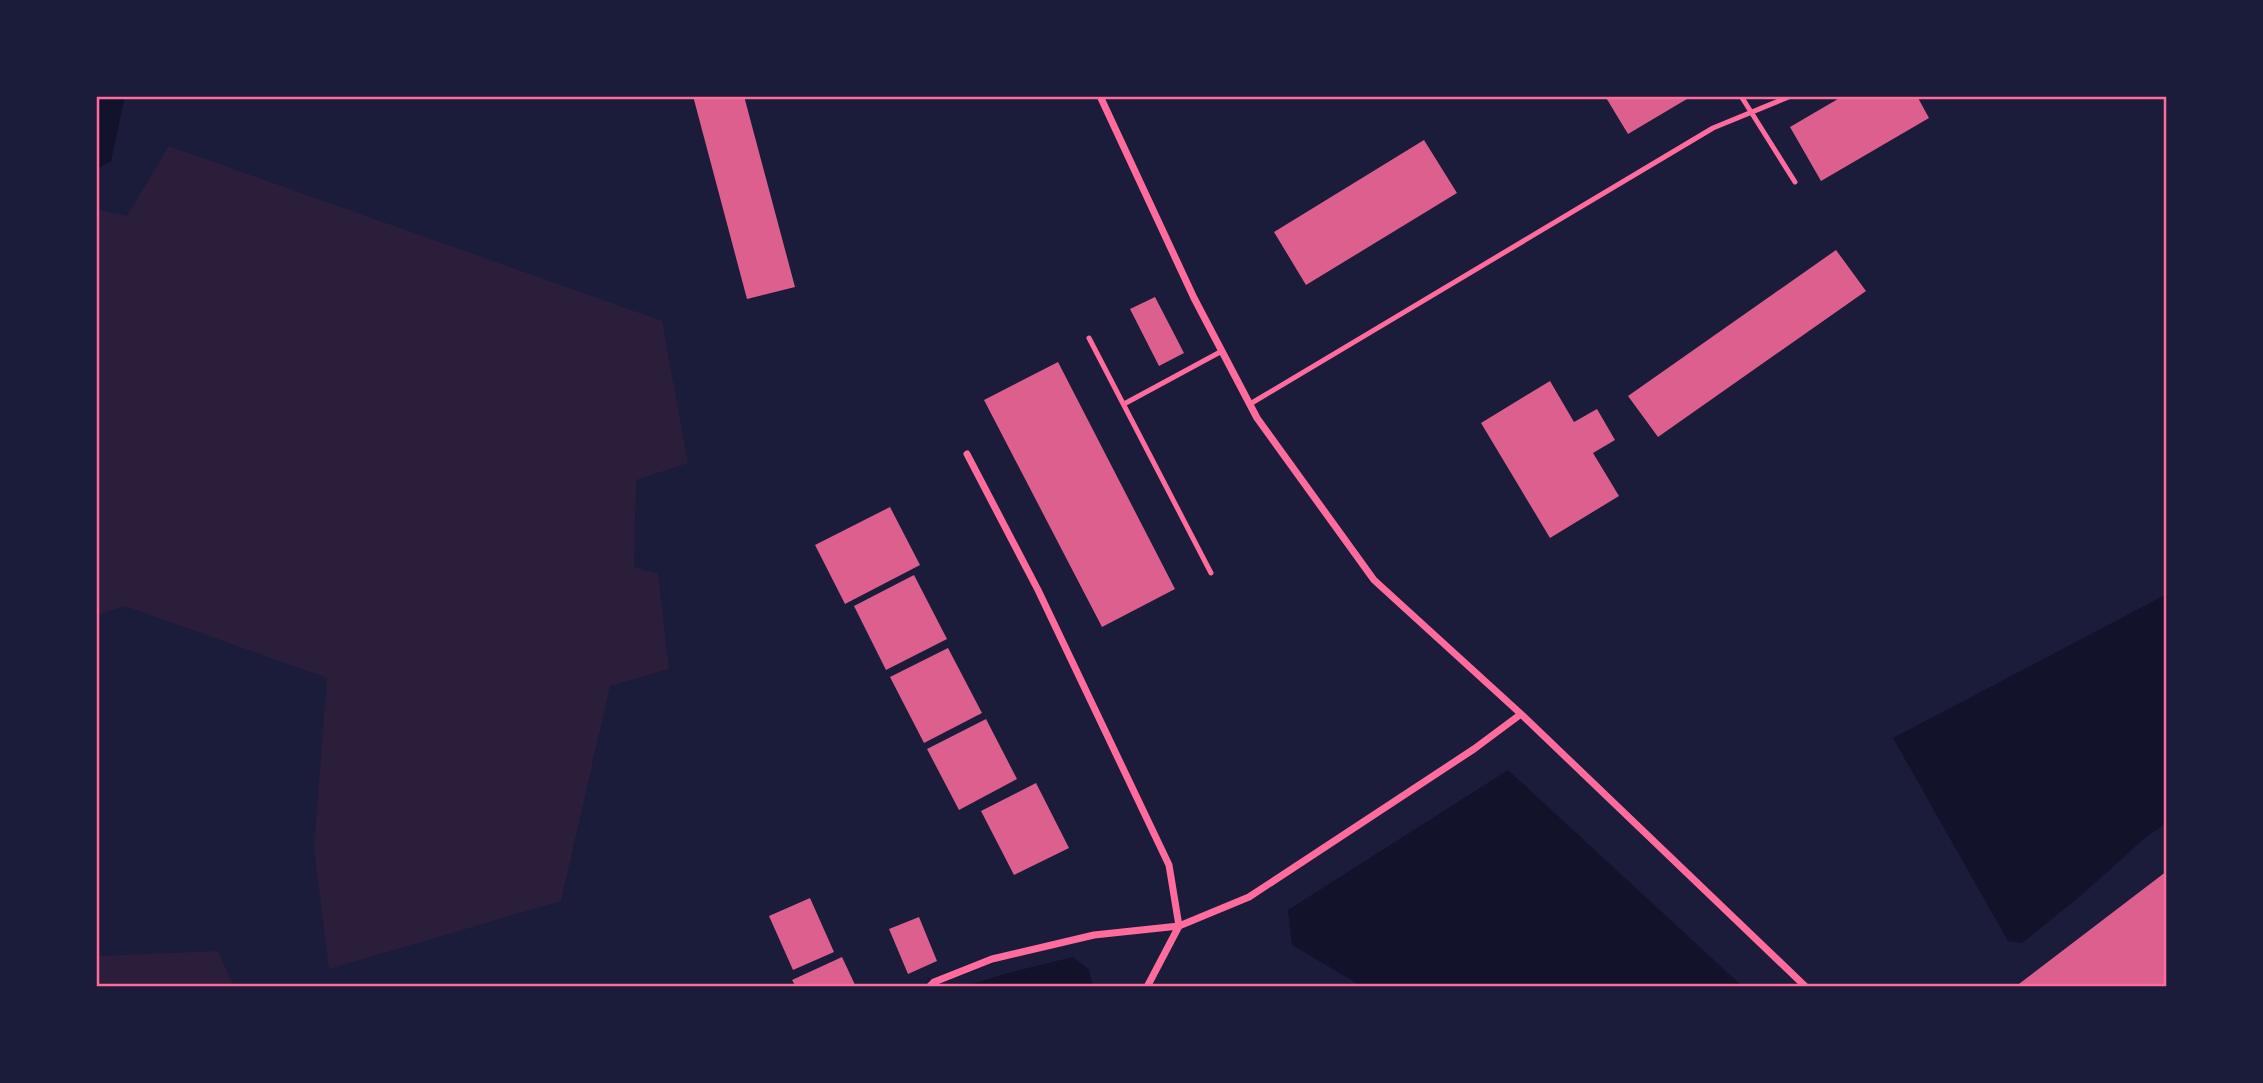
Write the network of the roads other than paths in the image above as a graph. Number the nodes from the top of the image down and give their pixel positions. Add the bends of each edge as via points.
1 (1100, 96) edge
2 (1741, 96) edge
3 (1791, 96) edge
4 (1752, 113) junction
5 (1795, 182) dead end
6 (1089, 338) dead end
7 (1222, 351) junction
8 (1124, 404) junction
9 (1250, 404) junction
10 (967, 454) dead end
11 (1211, 573) dead end
12 (1521, 714) junction
13 (1179, 926) junction
14 (929, 987) edge
15 (1147, 987) edge
16 (1806, 987) edge

1 - 7 street
2 - 4 lane
3 - 4 lane
4 - 5 lane
4 - 9 lane via 1713,128
6 - 8 lane
7 - 8 lane
7 - 9 street
8 - 11 lane
9 - 12 street via 1374,580
10 - 13 street via 1038,590 1169,865
12 - 13 street via 1249,897
12 - 16 street
13 - 14 street via 1094,935 992,959
13 - 15 street

